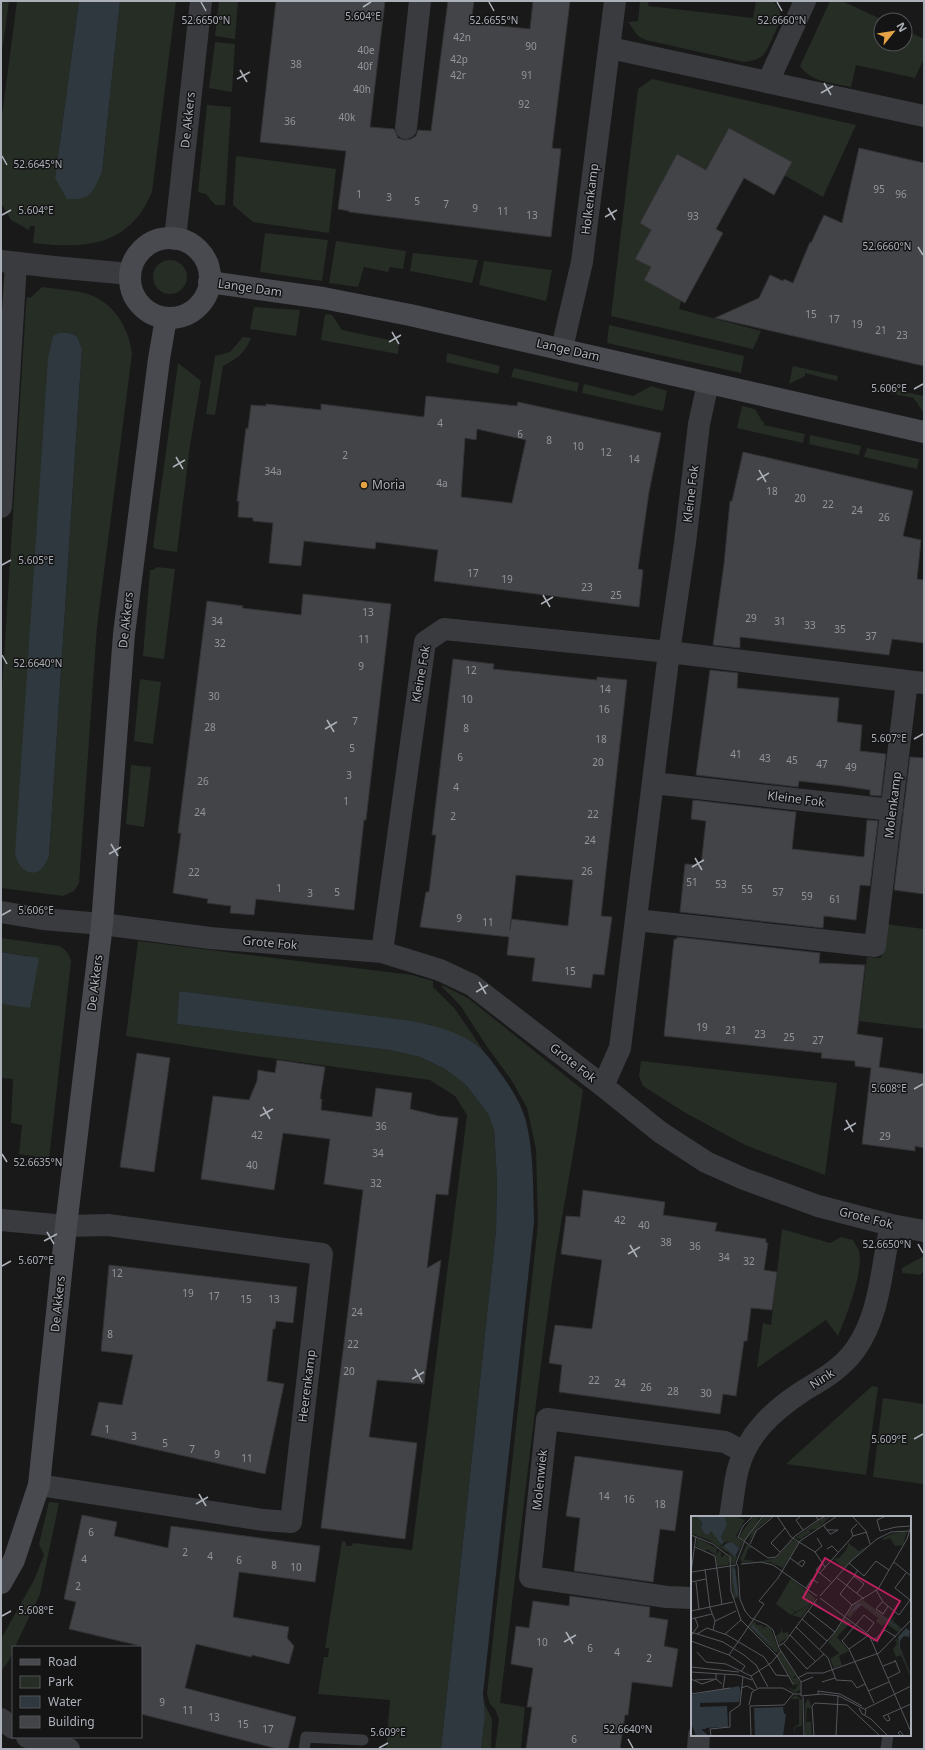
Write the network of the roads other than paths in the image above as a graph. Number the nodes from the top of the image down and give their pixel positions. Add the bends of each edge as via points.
1 (201, 1) edge
2 (420, 1) edge
3 (615, 1) edge
4 (805, 1) edge
5 (610, 48) junction
6 (768, 82) junction
7 (924, 116) edge
8 (406, 128) dead end
9 (174, 239) junction
10 (9, 262) edge
11 (130, 274) junction
12 (210, 282) junction
13 (166, 318) junction
14 (562, 348) junction
15 (708, 383) junction
16 (924, 432) edge
17 (1, 507) edge
18 (669, 652) junction
19 (916, 682) edge
20 (653, 783) junction
21 (892, 810) junction
22 (1, 912) edge
23 (636, 920) junction
24 (102, 924) junction
25 (382, 952) junction
26 (603, 1086) junction
27 (1, 1220) edge
28 (891, 1225) junction
29 (66, 1226) junction
30 (924, 1231) edge
31 (744, 1452) junction
32 (39, 1485) junction
33 (730, 1516) edge
34 (8, 1558) edge
35 (1, 1583) edge
36 (691, 1598) edge
37 (1, 1719) edge
38 (12, 1727) edge
39 (699, 1736) edge
40 (888, 1736) edge
41 (30, 1738) edge
42 (363, 1740) dead end
43 (69, 1749) edge
44 (304, 1749) edge
45 (698, 1749) edge
46 (886, 1749) edge

1 - 9 street, De Akkers
2 - 8 street
3 - 5 street, Holkenkamp
4 - 6 street
5 - 6 street
5 - 14 street, Holkenkamp via 582,262
6 - 7 street
9 - 11 street via 164,239 145,247 135,260
9 - 12 street via 185,241 201,253 209,272
10 - 11 street
10 - 17 street
11 - 13 street via 134,295 139,303 151,313
12 - 13 street via 202,301 195,309 181,316
12 - 14 street, Lange Dam via 323,298
13 - 24 street, De Akkers via 124,634
14 - 15 street, Lange Dam
15 - 16 street, Lange Dam
15 - 18 street, Kleine Fok via 699,424
18 - 19 street, Kleine Fok
18 - 20 street, Kleine Fok
18 - 25 street, Kleine Fok via 444,629 425,642
19 - 21 street, Molenkamp
20 - 21 street, Kleine Fok
20 - 23 street, Kleine Fok
21 - 23 street, Molenkamp via 875,946
22 - 24 street
23 - 26 street, Kleine Fok via 620,1048
24 - 25 street, Grote Fok via 210,938
24 - 29 street, De Akkers
25 - 26 street, Grote Fok via 440,970 472,985
26 - 28 street, Grote Fok via 660,1132 706,1162 818,1206
27 - 29 street
28 - 30 street, Grote Fok
28 - 31 street, Nink via 873,1312 856,1349 838,1369 774,1413 758,1430
29 - 32 street, De Akkers
29 - 32 street, Heerenkamp via 108,1225 322,1254 291,1522 255,1519
31 - 33 street, Nink via 738,1469
31 - 36 street, Molenwiek via 725,1442 547,1419 530,1577 667,1597
32 - 34 street, De Akkers
34 - 35 street, De Akkers
37 - 38 street
39 - 45 street
40 - 46 lane
41 - 43 street
42 - 44 lane via 306,1736

